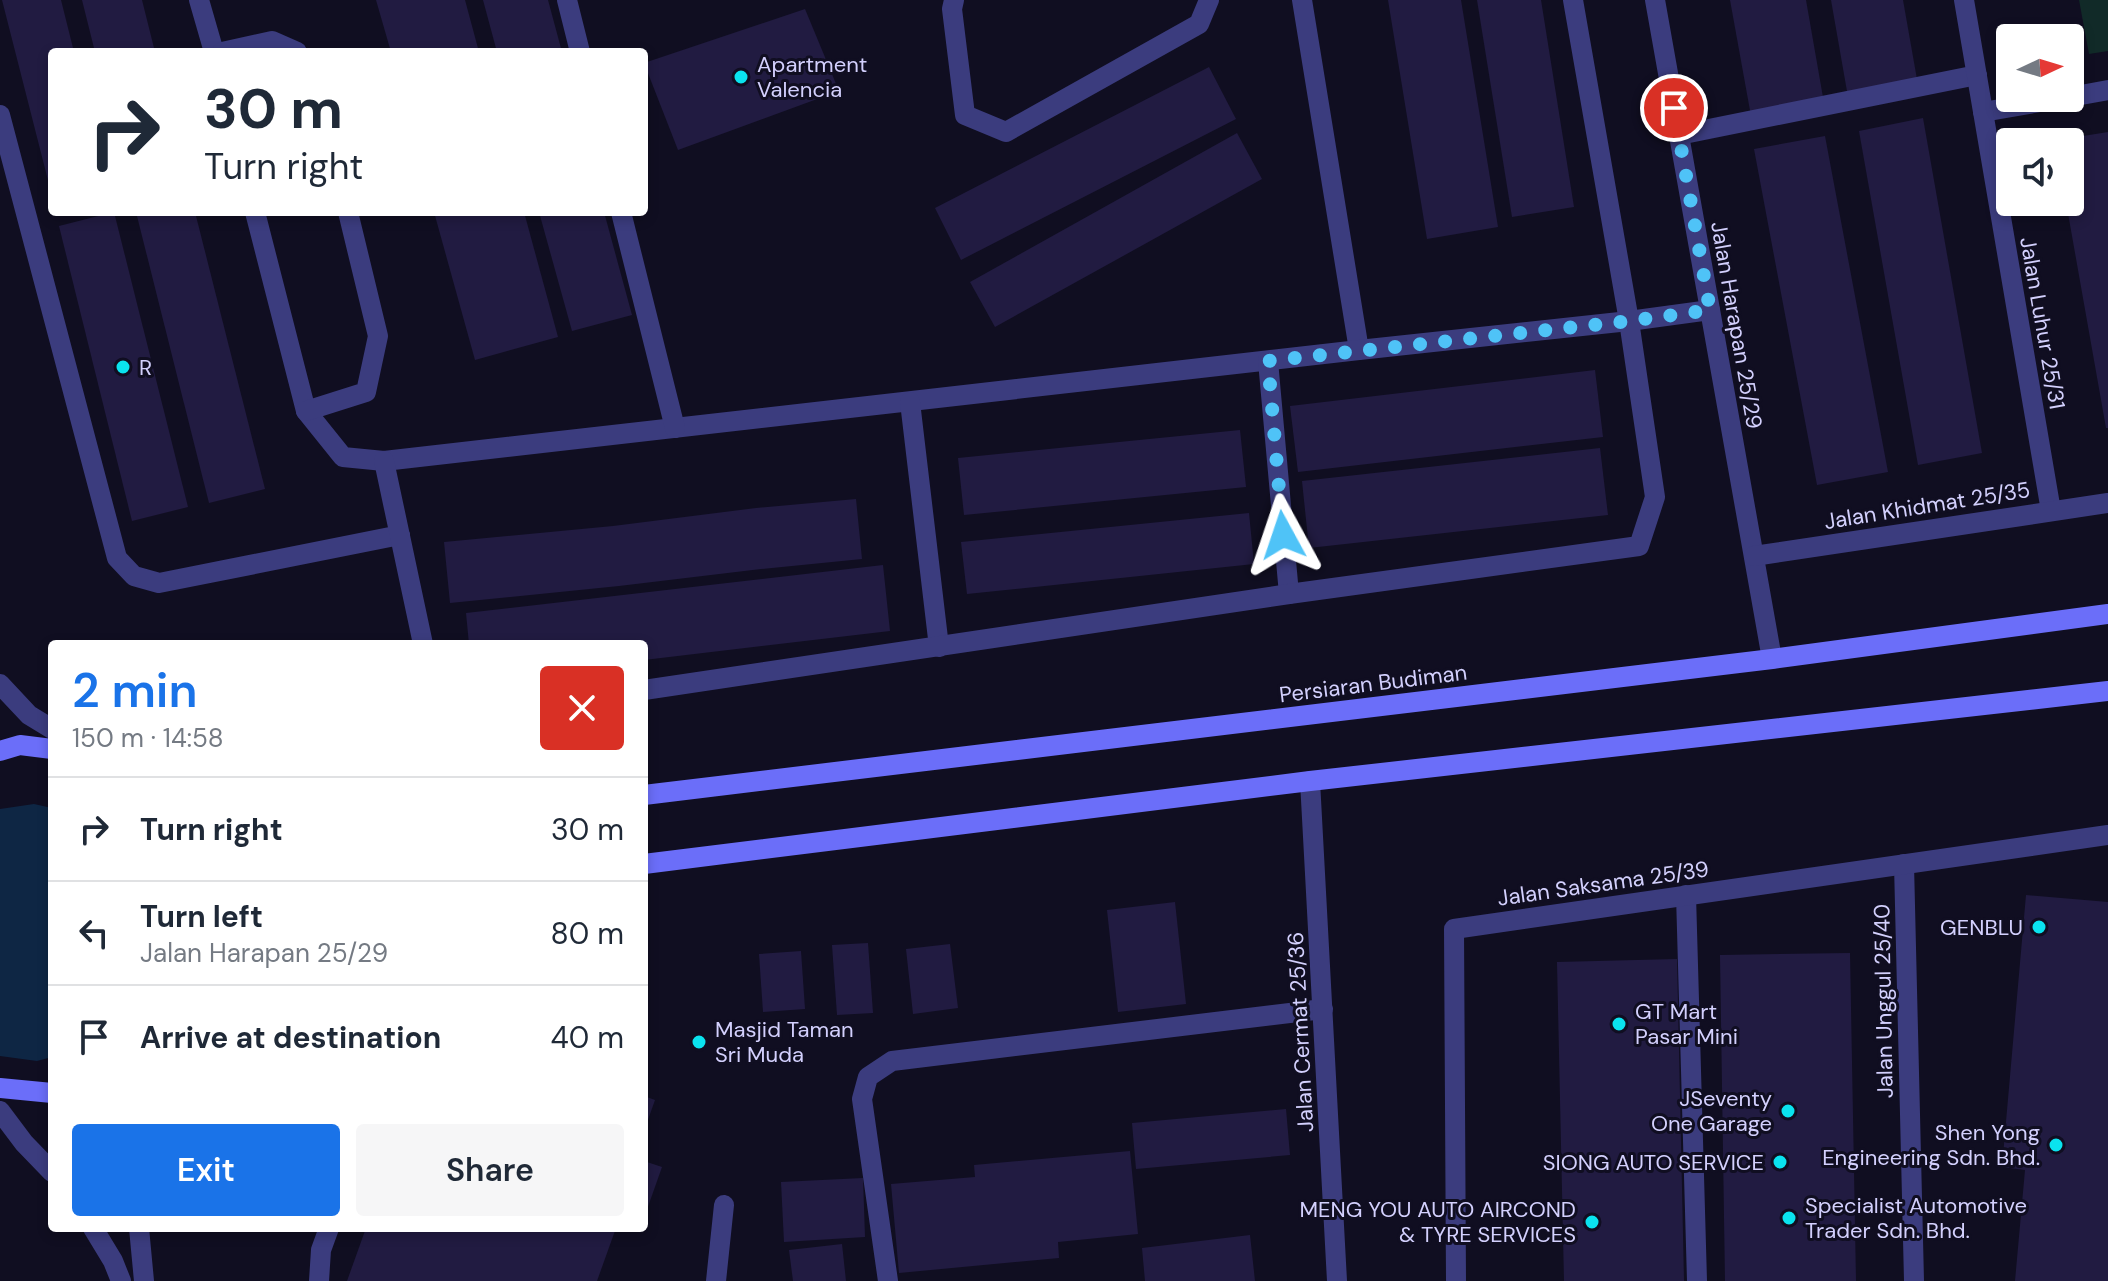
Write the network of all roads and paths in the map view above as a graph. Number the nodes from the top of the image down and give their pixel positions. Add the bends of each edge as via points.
1 (199, 0) edge
2 (567, 0) edge
3 (954, 0) edge
4 (1209, 0) edge
5 (1302, 0) edge
6 (1573, 0) edge
7 (1655, 0) edge
8 (1964, 0) edge
9 (213, 48) edge
10 (240, 48) edge
11 (288, 48) edge
12 (579, 48) edge
13 (1977, 75) junction
14 (2108, 90) edge
15 (2084, 94) edge
16 (1996, 110) edge
17 (1983, 112) junction
18 (0, 115) edge
19 (1679, 135) junction
20 (256, 216) edge
21 (349, 216) edge
22 (622, 216) edge
23 (1710, 310) junction
24 (1629, 321) junction
25 (1359, 350) junction
26 (1268, 361) junction
27 (910, 402) junction
28 (306, 411) junction
29 (675, 428) junction
30 (384, 461) junction
31 (2108, 503) edge
32 (2051, 511) junction
33 (400, 535) junction
34 (1754, 556) junction
35 (1289, 594) junction
36 (2108, 614) edge
37 (422, 640) edge
38 (939, 647) junction
39 (1772, 659) junction
40 (0, 684) edge
41 (648, 689) edge
42 (2108, 691) edge
43 (48, 727) edge
44 (48, 748) edge
45 (0, 751) edge
46 (1310, 781) junction
47 (648, 795) edge
48 (2108, 835) edge
49 (648, 864) edge
50 (1904, 864) junction
51 (1686, 895) junction
52 (1323, 1009) junction
53 (0, 1088) edge
54 (48, 1093) edge
55 (0, 1111) edge
56 (48, 1168) edge
57 (724, 1205) dead end
58 (95, 1232) edge
59 (139, 1232) edge
60 (328, 1232) edge
61 (121, 1281) edge
62 (144, 1281) edge
63 (319, 1281) edge
64 (716, 1281) edge
65 (888, 1281) edge
66 (1337, 1281) edge
67 (1456, 1281) edge
68 (1697, 1281) edge
69 (1914, 1281) edge

1 - 9 street
2 - 12 street
3 - 4 street via 965,115 1006,132 1199,24
5 - 25 street
6 - 24 street
7 - 19 street, Jalan Harapan 25/29
8 - 13 street, Jalan Luhur 25/31
10 - 11 street via 272,41
13 - 17 street, Jalan Luhur 25/31
13 - 19 street
14 - 15 street
16 - 17 street
17 - 32 street, Jalan Luhur 25/31
18 - 33 street via 117,558 134,576 159,583
19 - 23 street, Jalan Harapan 25/29
20 - 28 street
21 - 28 street via 378,336 366,392
22 - 29 street
23 - 24 street
23 - 34 street, Jalan Harapan 25/29
24 - 25 street
24 - 35 street via 1655,497 1639,546
25 - 26 street
26 - 27 street
26 - 35 street
27 - 29 street
27 - 38 street
28 - 30 street via 343,457
29 - 30 street
30 - 33 street
31 - 32 street, Jalan Khidmat 25/35
32 - 34 street, Jalan Khidmat 25/35
33 - 37 street
34 - 39 street, Jalan Harapan 25/29
35 - 38 street
36 - 39 main road, Persiaran Budiman
38 - 41 street
39 - 47 main road, Persiaran Budiman
40 - 43 street
42 - 46 main road
44 - 45 main road via 20,745
46 - 49 main road
46 - 52 street, Jalan Cermat 25/36
48 - 50 street, Jalan Saksama 25/39
50 - 51 street, Jalan Saksama 25/39
50 - 69 street, Jalan Unggul 25/40
51 - 67 street, Jalan Saksama 25/39 via 1454,929
51 - 68 street
52 - 65 street via 892,1061 868,1077 862,1099
52 - 66 street, Jalan Cermat 25/36
53 - 54 main road
55 - 56 street
57 - 64 street
58 - 61 street
59 - 62 street
60 - 63 street

